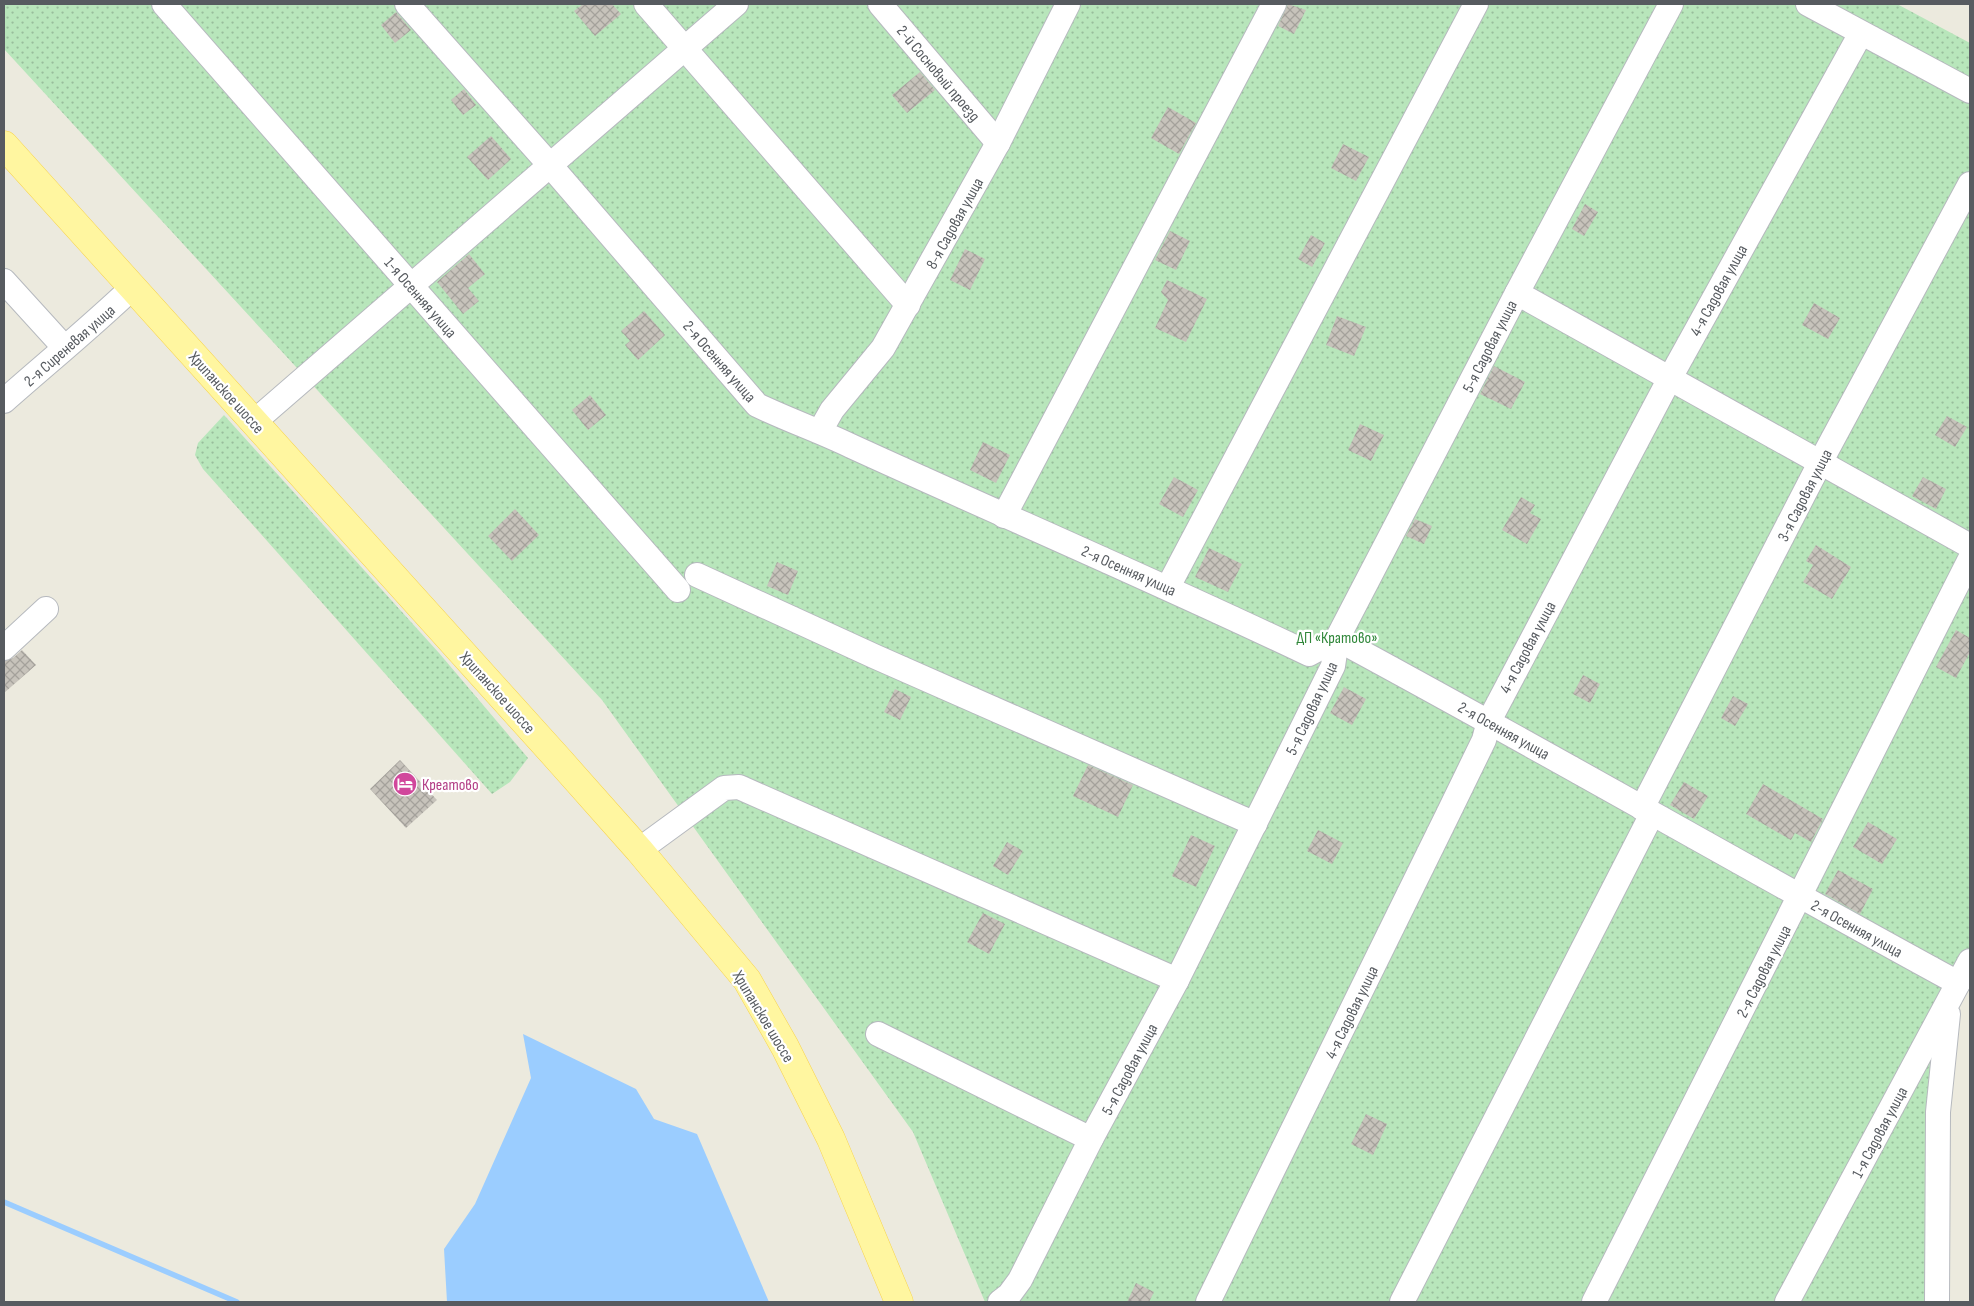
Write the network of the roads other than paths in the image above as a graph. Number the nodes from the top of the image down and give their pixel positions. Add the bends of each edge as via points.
1 (164, 4) edge
2 (407, 4) edge
3 (646, 4) edge
4 (736, 4) edge
5 (880, 4) edge
6 (1068, 4) edge
7 (1274, 4) edge
8 (1476, 4) edge
9 (1671, 4) edge
10 (1808, 4) edge
11 (1861, 33) junction
12 (685, 47) junction
13 (1970, 91) edge
14 (998, 143) junction
15 (4, 145) edge
16 (549, 164) junction
17 (1970, 184) edge
18 (4, 281) edge
19 (411, 285) junction
20 (133, 288) junction
21 (1517, 293) junction
22 (908, 304) junction
23 (64, 347) junction
24 (1670, 378) junction
25 (4, 402) edge
26 (254, 422) junction
27 (820, 431) junction
28 (1821, 461) junction
29 (1004, 516) junction
30 (1970, 546) edge
31 (1970, 559) edge
32 (697, 575) dead end
33 (1168, 587) junction
34 (678, 590) dead end
35 (46, 609) dead end
36 (1337, 639) junction
37 (4, 648) edge
38 (1489, 721) junction
39 (1647, 811) junction
40 (1255, 824) junction
41 (639, 850) junction
42 (1801, 898) junction
43 (1970, 961) edge
44 (1177, 980) junction
45 (1953, 994) junction
46 (878, 1034) dead end
47 (1091, 1140) junction
48 (899, 1302) edge
49 (1000, 1302) edge
50 (1208, 1302) edge
51 (1402, 1302) edge
52 (1594, 1302) edge
53 (1787, 1302) edge
54 (1937, 1302) edge

1 - 19 street, 1-я Осенняя улица
2 - 16 street, 2-я Осенняя улица
3 - 12 street
4 - 12 street
5 - 14 street, 2-й Сосновый проезд
6 - 14 street, 8-я Садовая улица
7 - 29 street
8 - 33 street
9 - 21 street, 5-я Садовая улица
10 - 11 street
11 - 13 street
11 - 24 street, 4-я Садовая улица
12 - 16 street
12 - 22 street
14 - 22 street, 8-я Садовая улица
15 - 20 main road, Хрипанское шоссе
16 - 19 street
16 - 27 street, 2-я Осенняя улица via 757,405
17 - 28 street, 3-я Садовая улица
18 - 23 street
19 - 26 street
19 - 34 street, 1-я Осенняя улица
20 - 23 street, 2-я Сиреневая улица via 94,325
20 - 26 main road, Хрипанское шоссе
21 - 24 street
21 - 36 street, 5-я Садовая улица
22 - 27 street, 8-я Садовая улица via 883,348 832,410
23 - 25 street, 2-я Сиреневая улица
24 - 28 street
24 - 38 street, 4-я Садовая улица
26 - 41 main road, Хрипанское шоссе
27 - 29 street, 2-я Осенняя улица
28 - 30 street
28 - 39 street, 3-я Садовая улица
29 - 33 street, 2-я Осенняя улица
31 - 42 street, 2-я Садовая улица
32 - 40 street
33 - 36 street, 2-я Осенняя улица via 1310,654
35 - 37 street
36 - 38 street, 2-я Осенняя улица
36 - 40 street, 5-я Садовая улица via 1333,666
38 - 39 street, 2-я Осенняя улица
38 - 50 street, 4-я Садовая улица via 1484,740
39 - 42 street, 2-я Осенняя улица
39 - 51 street, 3-я Садовая улица
40 - 44 street, 5-я Садовая улица
41 - 44 street via 724,788 739,786
41 - 48 main road, Хрипанское шоссе via 747,980 831,1139
42 - 45 street, 2-я Осенняя улица
42 - 52 street, 2-я Садовая улица
43 - 45 street, 1-я Садовая улица
44 - 47 street, 5-я Садовая улица
45 - 53 street, 1-я Садовая улица
45 - 54 street via 1938,1112
46 - 47 street
47 - 49 street, 5-я Садовая улица via 1020,1280

